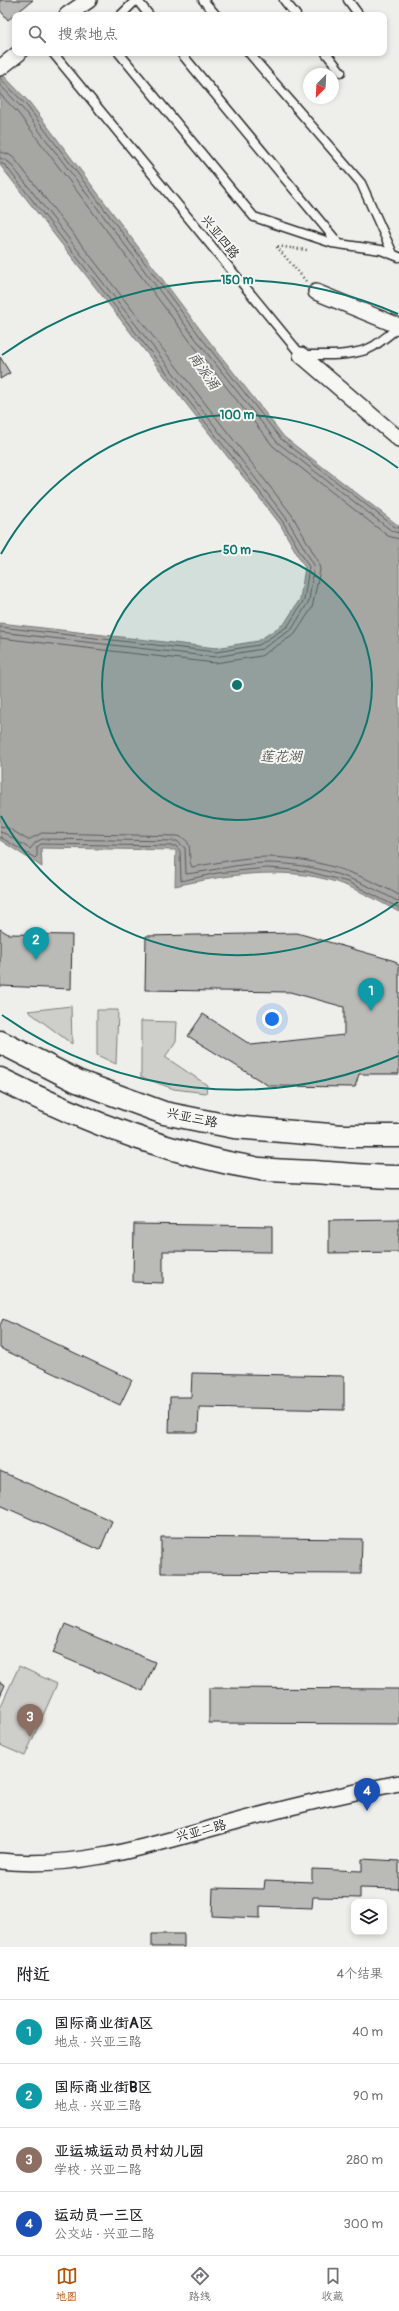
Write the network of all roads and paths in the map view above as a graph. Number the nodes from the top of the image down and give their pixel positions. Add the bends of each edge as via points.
1 (89, 0) edge
2 (137, 0) edge
3 (203, 0) edge
4 (284, 0) edge
5 (348, 0) edge
6 (71, 12) edge
7 (124, 12) edge
8 (147, 12) edge
9 (213, 12) edge
10 (294, 12) edge
11 (357, 12) edge
12 (15, 56) edge
13 (55, 56) edge
14 (122, 56) edge
15 (183, 56) edge
16 (252, 56) edge
17 (328, 56) edge
18 (0, 68) edge
19 (340, 72) dead end
20 (335, 244) junction
21 (396, 256) edge
22 (316, 292) joint
23 (399, 327) edge
24 (301, 354) junction
25 (399, 439) edge
26 (0, 1042) edge
27 (0, 1080) edge
28 (399, 1136) edge
29 (399, 1177) edge
30 (399, 1783) edge
31 (0, 1861) edge

1 - 6 street
2 - 7 lane
2 - 8 lane
3 - 9 lane
4 - 10 lane
5 - 11 lane
12 - 18 street
13 - 24 lane, 兴亚四路
14 - 20 lane via 254,217
15 - 20 lane
16 - 21 lane via 361,184
17 - 19 lane
20 - 21 lane via 381,250
20 - 22 path via 315,251 276,246
22 - 23 street
23 - 24 lane via 373,346 364,349 336,354
24 - 25 street
26 - 28 street, 兴亚三路 via 77,1081 164,1113 234,1127 342,1136
27 - 29 street via 104,1127 162,1147 206,1158 261,1169
30 - 31 street, 兴亚二路 via 344,1794 102,1856 56,1862

